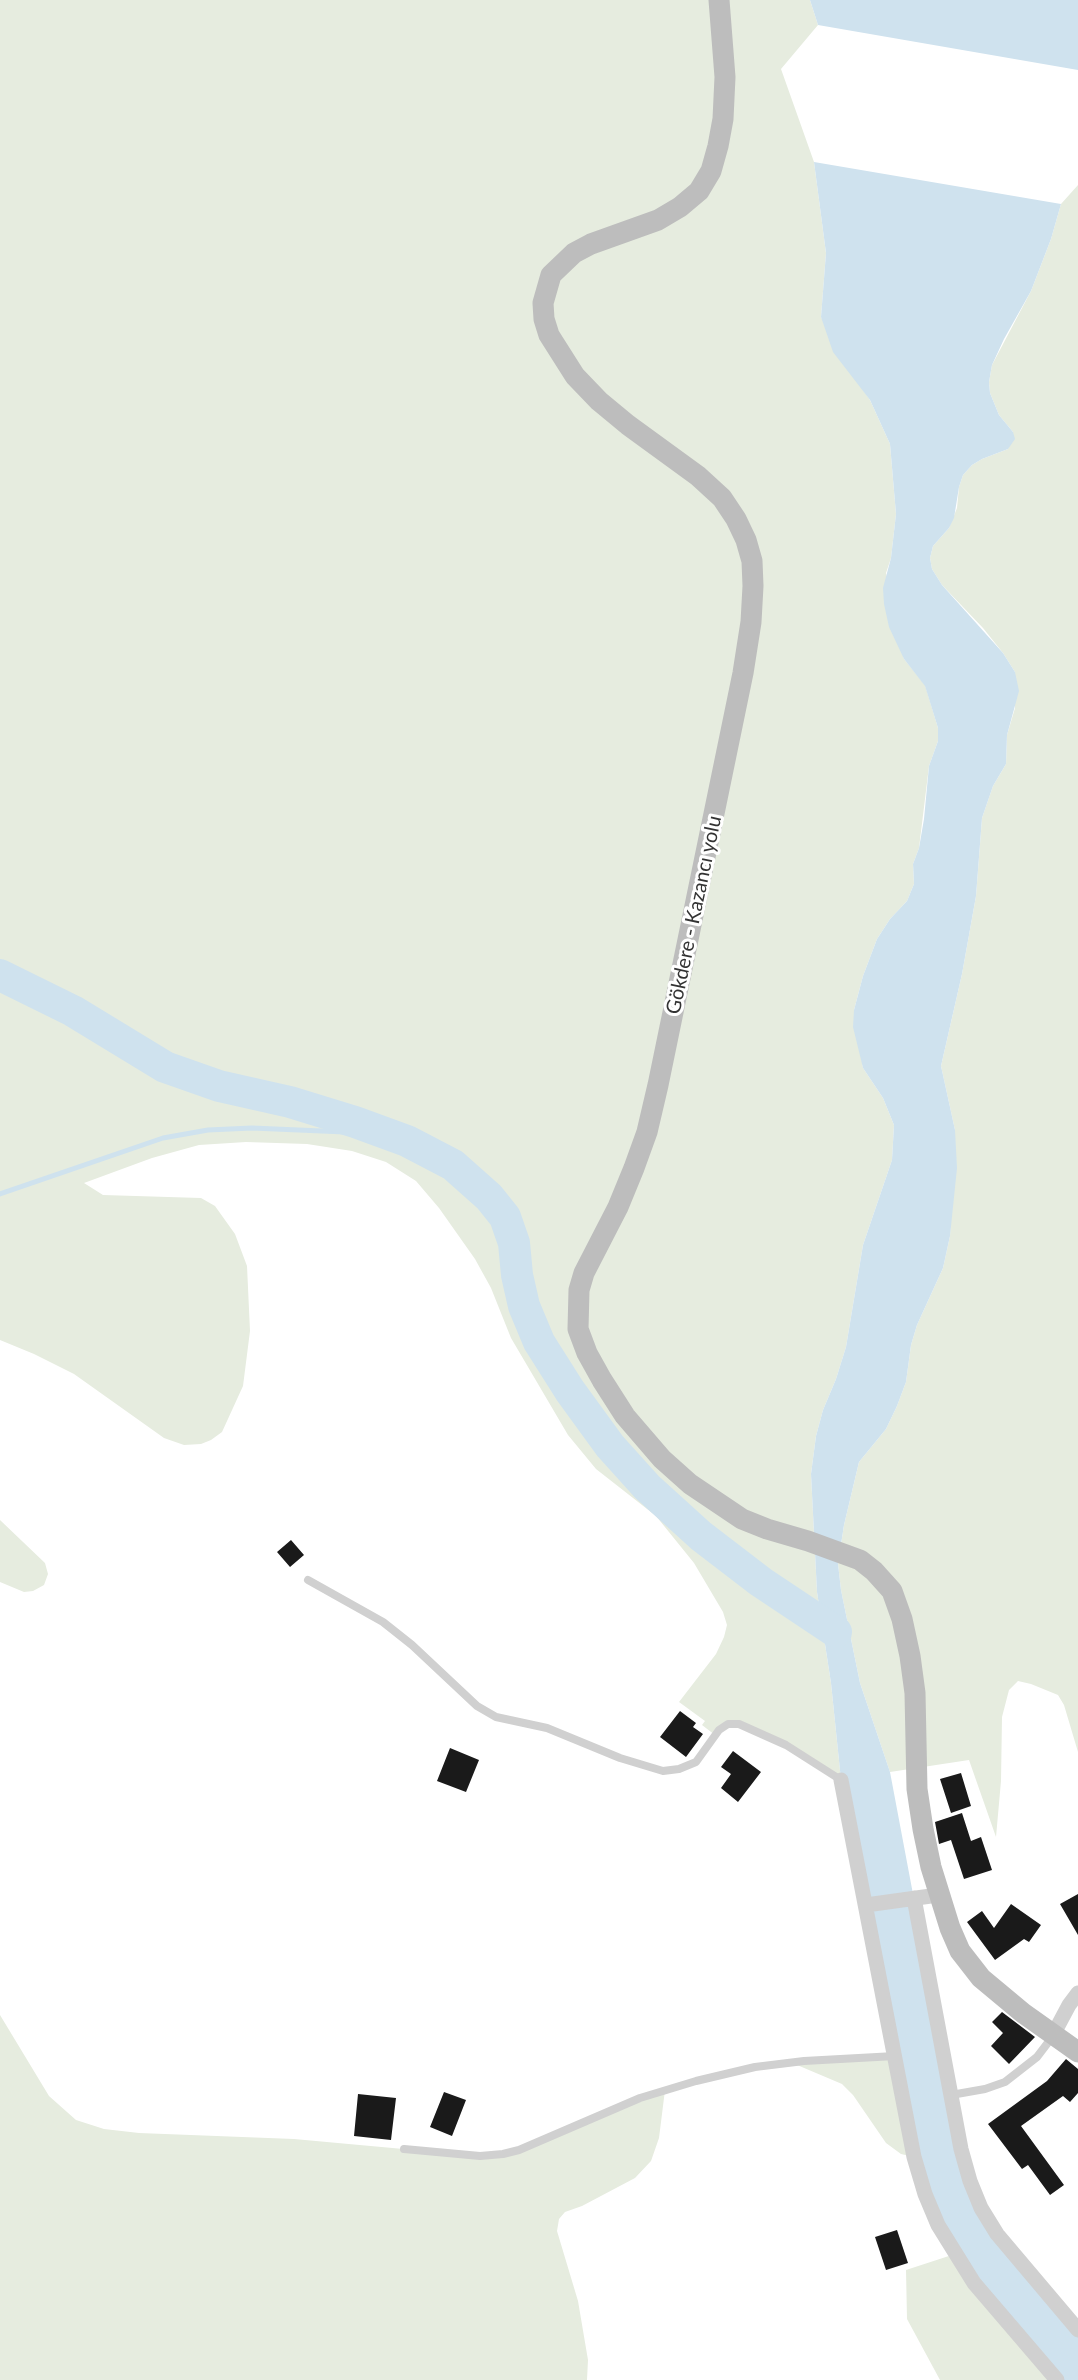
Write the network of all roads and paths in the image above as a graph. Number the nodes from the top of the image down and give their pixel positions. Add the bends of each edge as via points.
1 (718, 0) edge
2 (308, 1580) dead end
3 (841, 1780) joint
4 (939, 1894) junction
5 (908, 1899) junction
6 (871, 1904) junction
7 (1078, 1994) edge
8 (1053, 2035) junction
9 (1078, 2052) edge
10 (895, 2056) junction
11 (951, 2095) junction
12 (404, 2149) dead end
13 (1078, 2330) edge
14 (1057, 2380) edge

1 - 4 street, Gökdere - Kazancı yolu via 725,77 723,118 711,171 699,190 680,207 658,220 574,253 551,275 543,303 549,335 575,376 599,401 722,498 746,540 753,586 743,673 647,1132 618,1207 584,1272 579,1290 578,1329 587,1353 625,1416 690,1484 742,1519 860,1560 892,1591 910,1656 917,1789
2 - 3 lane via 383,1622 477,1706 496,1717 553,1730 663,1771 696,1762 722,1727 739,1724 786,1745
3 - 6 street
4 - 5 street
4 - 8 street, Gökdere - Kazancı yolu via 950,1928 970,1967 996,1993
5 - 6 street
5 - 11 street
6 - 10 street
7 - 8 street
8 - 9 street, Gökdere - Kazancı yolu
8 - 11 lane via 1037,2057 1005,2082
10 - 12 lane via 755,2067 696,2081 640,2098 503,2154 480,2156
10 - 14 street via 914,2157 938,2225 974,2283
11 - 13 street via 964,2160 981,2208 1008,2248

